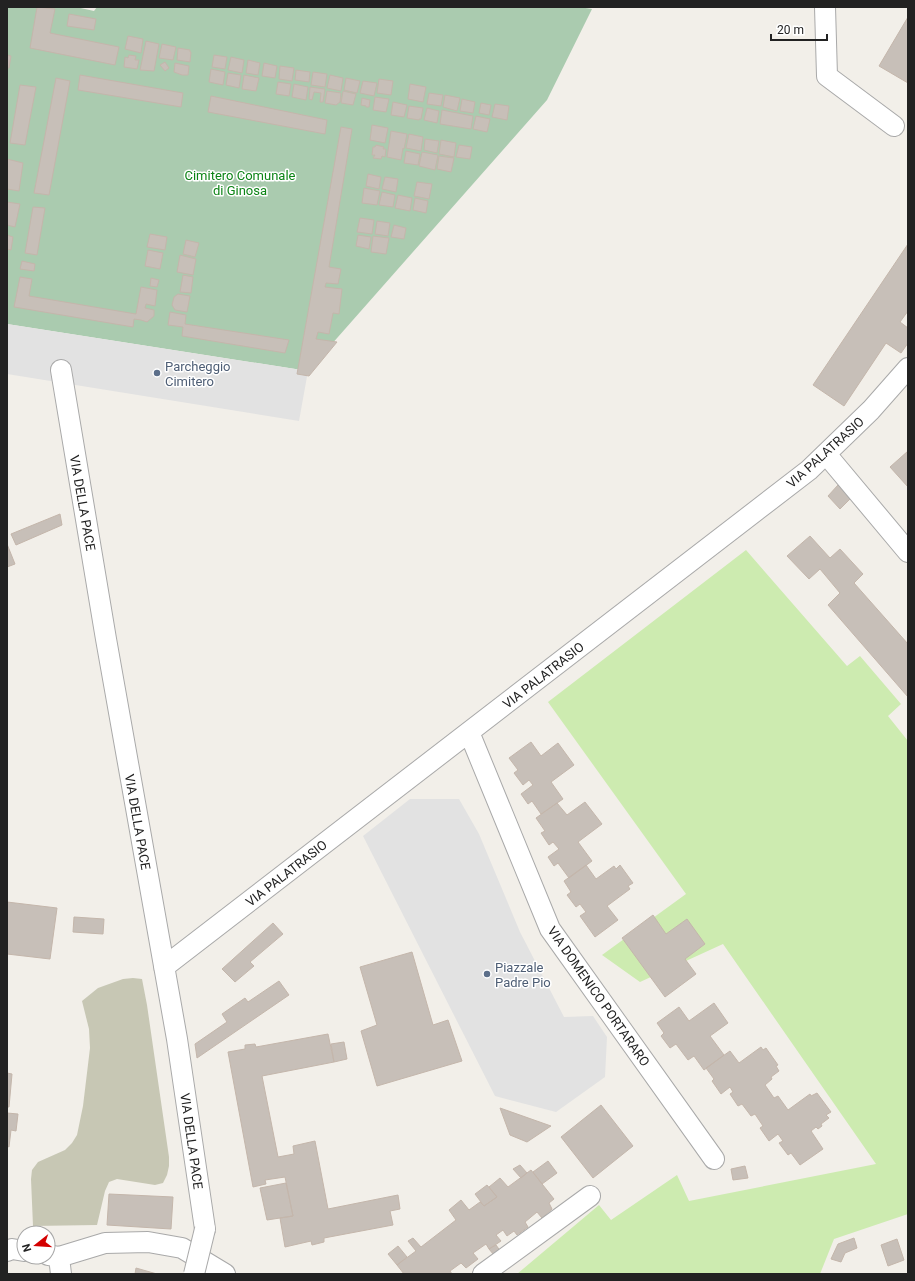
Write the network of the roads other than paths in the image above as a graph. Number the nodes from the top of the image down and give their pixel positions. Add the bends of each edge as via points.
1 (824, 7) edge
2 (894, 126) dead end
3 (908, 368) edge
4 (61, 370) dead end
5 (826, 454) junction
6 (908, 552) edge
7 (469, 732) junction
8 (164, 967) junction
9 (714, 1159) dead end
10 (590, 1196) dead end
11 (56, 1262) edge
12 (194, 1274) edge
13 (225, 1274) edge
14 (483, 1274) edge

1 - 2 street via 827,76
3 - 5 street, VIA PALATRASIO via 871,410
4 - 8 street, VIA DELLA PACE
5 - 6 street
5 - 7 street, VIA PALATRASIO via 809,470
7 - 8 street, VIA PALATRASIO
7 - 9 street, VIA DOMENICO PORTARARO via 550,929
8 - 12 street, VIA DELLA PACE, bridge via 205,1229
10 - 14 street
11 - 13 street via 105,1243 148,1242 182,1248

